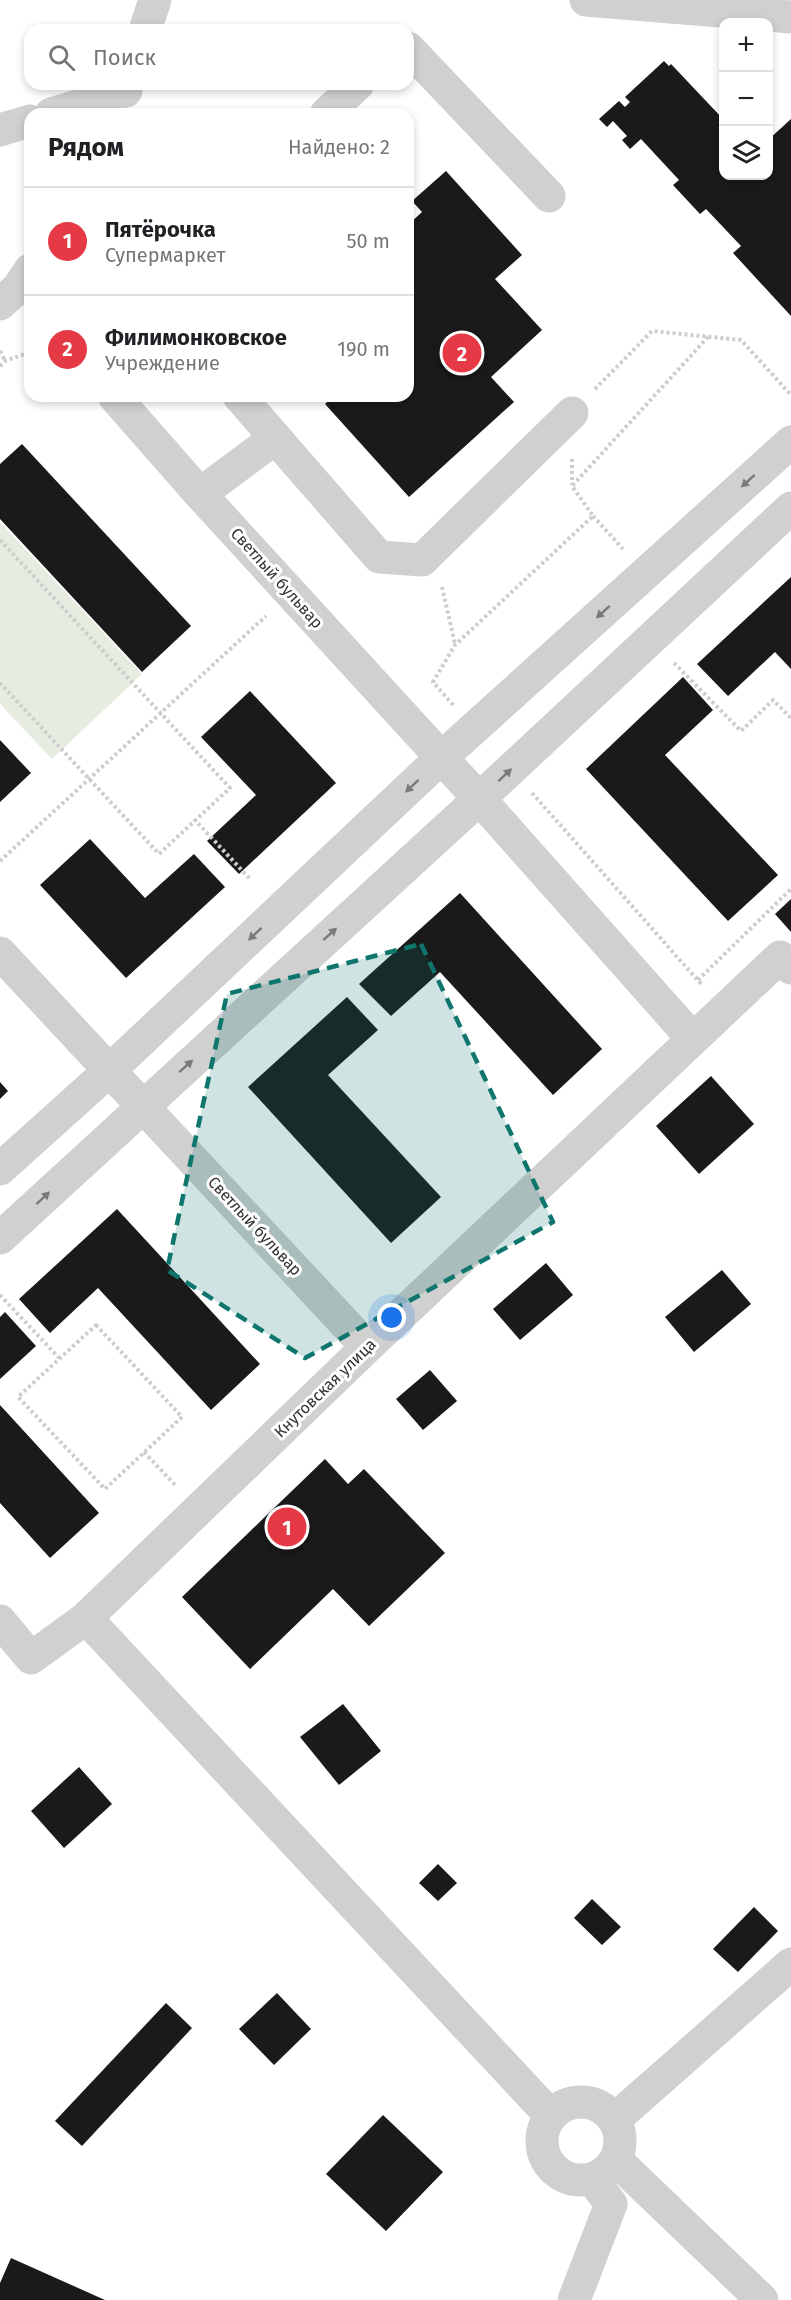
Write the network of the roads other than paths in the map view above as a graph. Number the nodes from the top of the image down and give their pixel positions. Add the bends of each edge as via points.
1 (155, 0) edge
2 (586, 0) edge
3 (791, 17) edge
4 (148, 24) edge
5 (414, 54) edge
6 (352, 90) edge
7 (124, 96) edge
8 (75, 108) edge
9 (332, 108) edge
10 (24, 122) edge
11 (0, 130) edge
12 (549, 196) dead end
13 (119, 402) edge
14 (244, 402) edge
15 (572, 413) road end
16 (274, 439) junction
17 (791, 442) edge
18 (200, 494) junction
19 (791, 508) edge
20 (441, 758) junction
21 (479, 799) junction
22 (0, 952) edge
23 (791, 968) edge
24 (692, 1038) junction
25 (110, 1070) junction
26 (143, 1105) junction
27 (0, 1169) edge
28 (0, 1238) edge
29 (367, 1347) junction
30 (87, 1618) junction
31 (0, 1621) edge
32 (791, 1964) edge
33 (550, 2115) junction
34 (614, 2120) junction
35 (604, 2170) junction
36 (574, 2300) edge
37 (762, 2300) edge

1 - 4 street
2 - 3 street
5 - 12 street
6 - 9 street
7 - 8 street
10 - 11 street
13 - 18 street, Светлый бульвар
14 - 16 street
15 - 16 street via 422,560 379,557
16 - 18 street
17 -> 20 street
18 - 20 street, Светлый бульвар
21 -> 19 street
20 - 21 street, Светлый бульвар
20 -> 25 street
21 - 24 street, Светлый бульвар
26 -> 21 street
22 - 25 street, Светлый бульвар
23 - 24 street, Кнутовская улица via 780,957
24 - 29 street, Кнутовская улица
25 - 26 street, Светлый бульвар
25 - 27 street
28 -> 26 street
26 - 29 street, Светлый бульвар
29 - 30 street, Кнутовская улица
30 - 31 street, Кнутовская улица via 31,1658
30 - 33 street
32 - 34 street
33 - 34 street via 562,2106 583,2102 604,2109
33 - 35 street via 541,2142 552,2168 563,2177 578,2181
34 - 35 street via 620,2147
35 - 36 street via 611,2204
35 - 37 street

